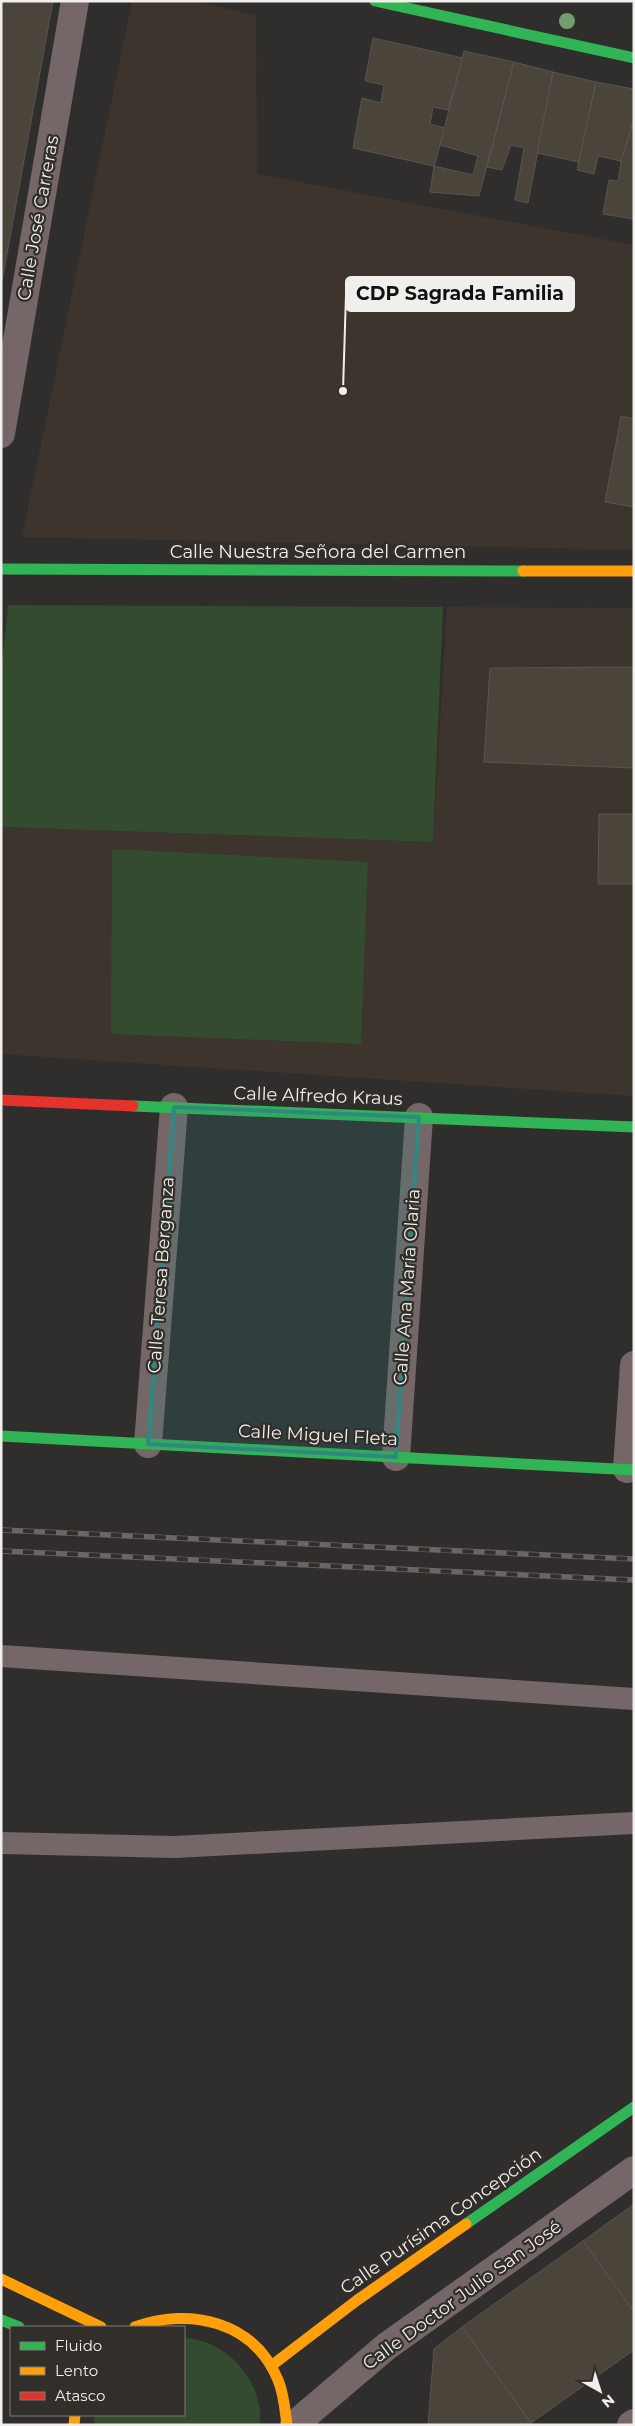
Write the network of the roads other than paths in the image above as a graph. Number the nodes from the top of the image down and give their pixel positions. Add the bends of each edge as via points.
1 (75, 1) edge
2 (375, 1) edge
3 (634, 58) edge
4 (5, 393) edge
5 (1, 434) edge
6 (1, 569) edge
7 (634, 571) edge
8 (1, 1100) edge
9 (174, 1107) junction
10 (418, 1117) junction
11 (634, 1127) edge
12 (634, 1365) edge
13 (1, 1436) edge
14 (148, 1444) junction
15 (396, 1457) junction
16 (630, 1469) edge
17 (1, 1656) edge
18 (634, 1699) edge
19 (634, 1823) edge
20 (1, 1843) edge
21 (634, 2107) edge
22 (634, 2170) edge
23 (1, 2280) edge
24 (1, 2320) edge
25 (16, 2326) edge
26 (100, 2326) edge
27 (137, 2326) edge
28 (271, 2366) junction
29 (287, 2425) edge
30 (294, 2425) edge

1 - 4 street, Calle José Carreras
2 - 3 street
4 - 5 street, Calle José Carreras
6 - 7 street, Calle Nuestra Señora del Carmen
8 - 9 street, Calle Alfredo Kraus
9 - 10 street, Calle Alfredo Kraus
9 - 14 street, Calle Teresa Berganza
10 - 11 street, Calle Alfredo Kraus
10 - 15 street, Calle Ana María Olaria
12 - 16 street
13 - 14 street, Calle Miguel Fleta
14 - 15 street, Calle Miguel Fleta
15 - 16 street, Calle Miguel Fleta
17 - 18 lane
19 - 20 lane via 175,1847
21 - 28 street, Calle Purísima Concepción via 356,2301
22 - 30 street, Calle Doctor Julio San José via 387,2346
23 - 26 street
24 - 25 street
27 - 28 street via 149,2320 184,2316 218,2322 248,2340
28 - 29 street via 284,2396

